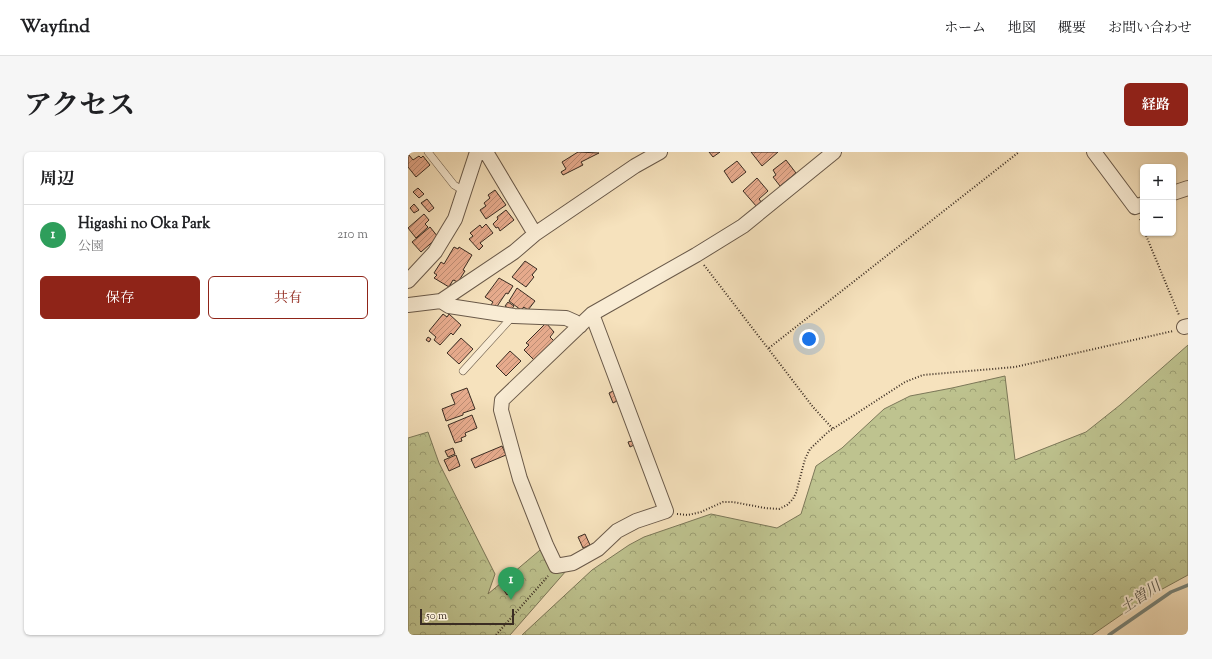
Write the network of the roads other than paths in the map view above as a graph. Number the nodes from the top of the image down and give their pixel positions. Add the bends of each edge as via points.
1 (428, 152) edge
2 (660, 152) edge
3 (834, 152) edge
4 (1094, 152) edge
5 (478, 153) edge
6 (1188, 188) edge
7 (464, 191) junction
8 (1176, 192) edge
9 (1140, 205) edge
10 (535, 234) junction
11 (408, 281) edge
12 (441, 301) junction
13 (408, 305) edge
14 (592, 314) junction
15 (514, 316) junction
16 (580, 326) junction
17 (462, 371) dead end

1 - 7 lane via 454,185
2 - 10 street via 635,166
3 - 14 street via 742,226
4 - 9 street via 1135,207
5 - 7 street
5 - 10 street
6 - 8 street
7 - 11 street via 455,219 435,252
10 - 12 street via 514,252
12 - 13 street
12 - 15 street via 449,306
14 - 16 street
14 - 16 street via 666,512 617,530 598,549 573,563 556,566 520,479 501,410 502,400
15 - 16 street via 566,318
15 - 17 lane

